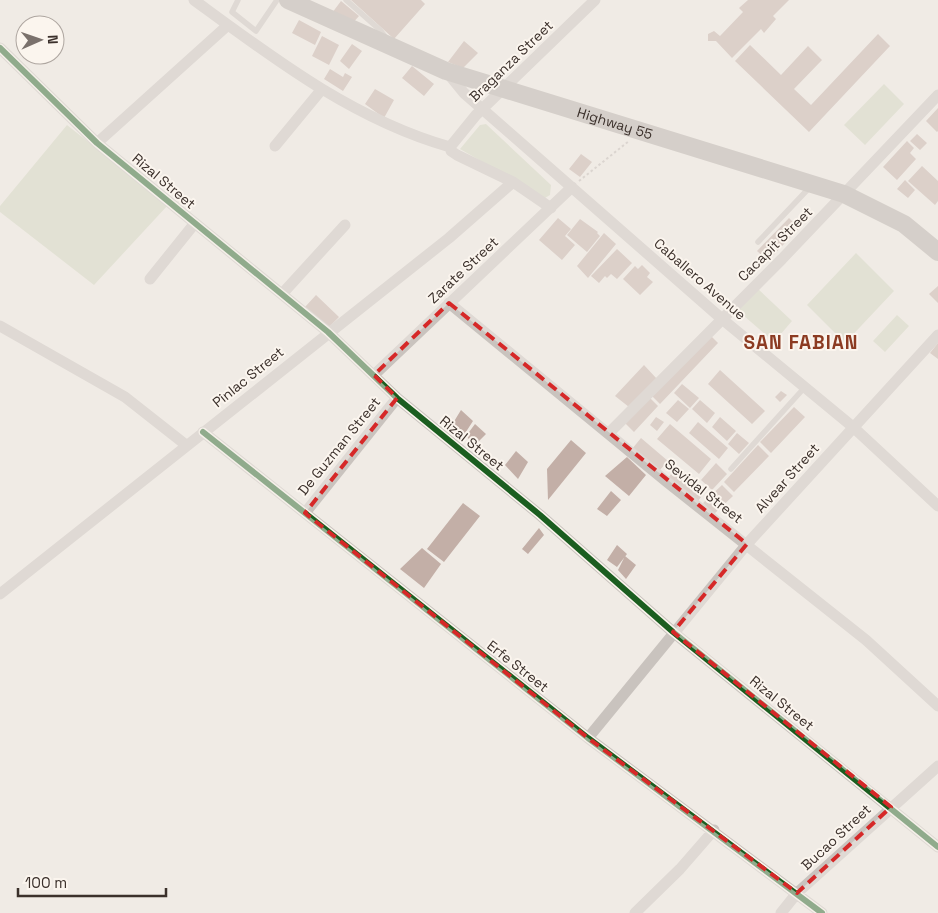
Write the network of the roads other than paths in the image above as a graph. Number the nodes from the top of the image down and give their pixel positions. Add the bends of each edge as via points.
1 (194, 0) edge
2 (238, 0) edge
3 (277, 0) edge
4 (288, 0) edge
5 (346, 0) edge
6 (590, 2) edge
7 (228, 25) junction
8 (385, 46) junction
9 (0, 48) edge
10 (446, 71) junction
11 (322, 89) junction
12 (504, 89) junction
13 (938, 95) edge
14 (483, 108) junction
15 (97, 142) junction
16 (275, 146) dead end
17 (450, 147) junction
18 (513, 182) junction
19 (812, 184) junction
20 (572, 187) junction
21 (844, 194) junction
22 (551, 208) junction
23 (195, 223) junction
24 (345, 225) dead end
25 (758, 242) dead end
26 (938, 252) edge
27 (150, 279) dead end
28 (282, 294) junction
29 (449, 303) junction
30 (722, 319) junction
31 (0, 326) edge
32 (328, 332) junction
33 (938, 335) edge
34 (374, 375) junction
35 (805, 387) junction
36 (397, 398) junction
37 (853, 428) junction
38 (203, 432) junction
39 (609, 433) junction
40 (186, 445) junction
41 (731, 469) dead end
42 (938, 506) edge
43 (304, 513) junction
44 (747, 544) junction
45 (0, 594) edge
46 (673, 632) junction
47 (938, 706) edge
48 (588, 738) junction
49 (938, 766) edge
50 (891, 807) junction
51 (714, 830) junction
52 (938, 847) edge
53 (797, 893) junction
54 (635, 913) edge
55 (781, 913) edge
56 (822, 913) edge

1 - 7 street
2 - 3 lane via 232,12 256,31
4 - 8 highway, Highway 55
5 - 8 lane via 386,37
6 - 12 street, Braganza Street
7 - 11 street
7 - 15 street
8 - 10 highway, Highway 55
9 - 15 street, Rizal Street
10 - 12 highway, Highway 55
10 - 14 street, Caballero Avenue via 454,84
11 - 16 street
11 - 17 street via 401,131
12 - 14 street, Braganza Street
12 - 19 highway, Highway 55
13 - 21 street, Cacapit Street
14 - 17 street, Braganza Street
14 - 20 street, Caballero Avenue
15 - 23 street, Rizal Street
17 - 18 street via 457,155
18 - 22 street
18 - 32 street, Pinlac Street via 449,238
19 - 21 highway, Highway 55
19 - 25 lane
20 - 22 street, Zarate Street
20 - 30 street, Caballero Avenue
21 - 26 highway, Highway 55 via 904,224
21 - 30 street, Cacapit Street
22 - 29 street, Zarate Street
23 - 27 street
23 - 28 street, Rizal Street
24 - 28 street
28 - 32 street, Rizal Street
29 - 34 street, Zarate Street
29 - 39 street, Sevidal Street
30 - 35 street, Caballero Avenue
30 - 39 street, Cacapit Street
31 - 40 street via 125,398
32 - 34 street, Rizal Street
32 - 38 street, Pinlac Street
33 - 37 street, Alvear Street
34 - 36 street, Rizal Street
35 - 37 street, Caballero Avenue
35 - 41 lane
36 - 43 street, De Guzman Street
36 - 46 street, Rizal Street via 540,515
37 - 42 street, Caballero Avenue
37 - 44 street, Alvear Street
38 - 40 street, Pinlac Street
38 - 43 street, Erfe Street
39 - 44 street, Sevidal Street
40 - 45 street, Pinlac Street
43 - 48 street, Erfe Street
44 - 46 street, Alvear Street
44 - 47 street, Sevidal Street via 866,640
46 - 48 street, Alvear Street
46 - 50 street, Rizal Street
48 - 51 street, Erfe Street
49 - 50 street, Bucao Street
50 - 52 street, Rizal Street
50 - 53 street, Bucao Street
51 - 53 street, Erfe Street
51 - 54 street
53 - 55 street, Bucao Street
53 - 56 street, Erfe Street

